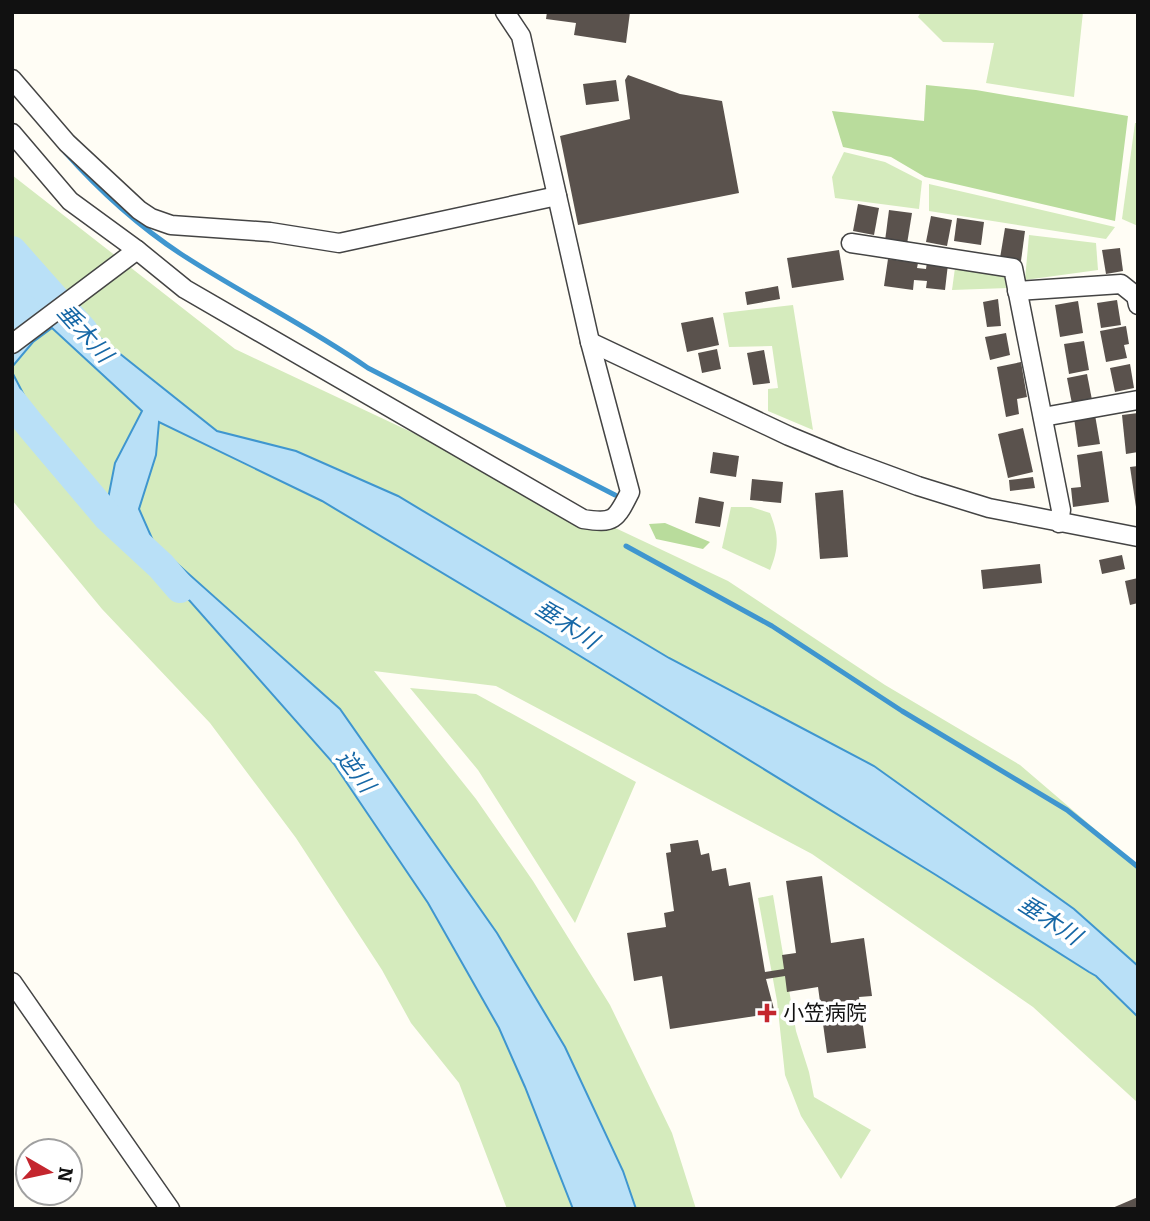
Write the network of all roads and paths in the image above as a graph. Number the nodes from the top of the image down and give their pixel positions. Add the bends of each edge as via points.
1 (505, 12) edge
2 (12, 79) edge
3 (12, 134) edge
4 (557, 196) junction
5 (851, 243) dead end
6 (133, 253) junction
7 (1017, 291) junction
8 (1138, 304) edge
9 (590, 342) junction
10 (12, 344) edge
11 (1138, 400) edge
12 (1043, 417) junction
13 (1059, 523) junction
14 (1138, 537) edge
15 (12, 982) edge
16 (170, 1209) edge

1 - 4 street via 521,36
2 - 4 street via 66,143 139,210 171,225 270,232 340,243
3 - 6 street via 70,201
4 - 9 street
5 - 7 street via 1013,268
6 - 9 street via 185,289 583,519 604,523 620,514 630,492
6 - 10 street
7 - 8 street via 1121,284 1136,296
7 - 12 street
9 - 13 street via 842,458 989,508
11 - 12 street
12 - 13 street via 1061,510
13 - 14 street
15 - 16 street

